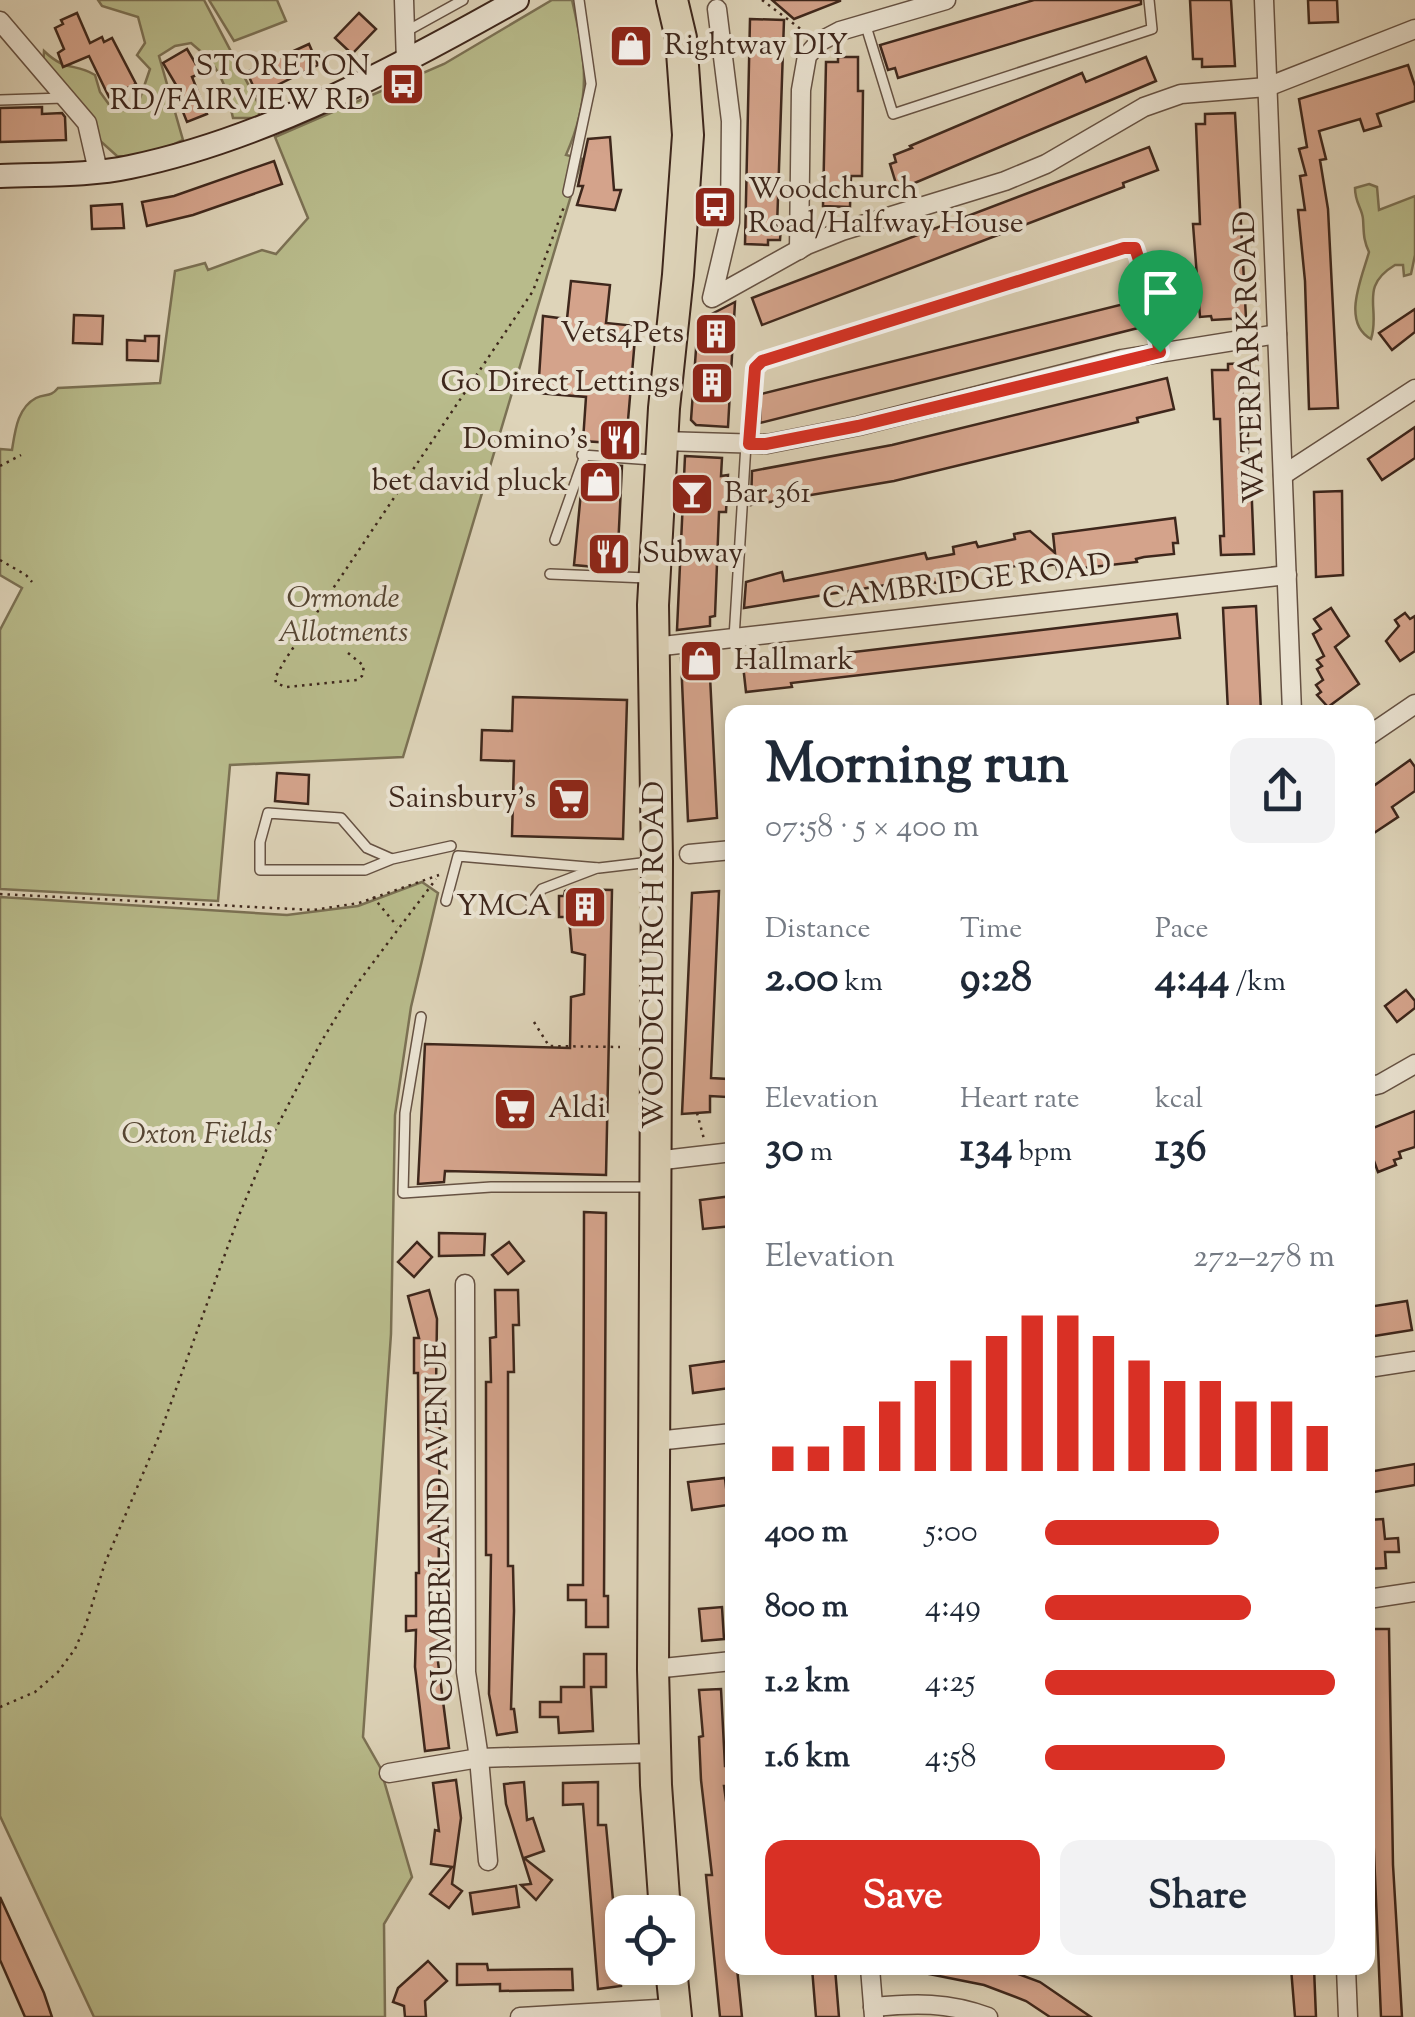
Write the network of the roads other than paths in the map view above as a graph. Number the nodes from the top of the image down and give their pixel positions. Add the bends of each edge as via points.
1 (404, 0) edge
2 (463, 0) edge
3 (517, 0) edge
4 (579, 0) edge
5 (655, 0) edge
6 (672, 0) edge
7 (946, 0) edge
8 (1149, 0) edge
9 (1264, 0) edge
10 (717, 9) dead end
11 (0, 21) edge
12 (865, 24) junction
13 (1415, 29) edge
14 (405, 32) junction
15 (682, 38) junction
16 (406, 62) junction
17 (1267, 87) junction
18 (66, 98) junction
19 (0, 100) edge
20 (98, 171) junction
21 (0, 176) edge
22 (568, 192) road end
23 (799, 250) junction
24 (1278, 334) junction
25 (1160, 352) junction
26 (1415, 388) edge
27 (747, 444) junction
28 (662, 450) junction
29 (1283, 476) junction
30 (554, 540) dead end
31 (550, 574) dead end
32 (1287, 575) junction
33 (655, 578) junction
34 (734, 638) junction
35 (654, 647) junction
36 (1415, 704) edge
37 (1292, 705) edge
38 (1375, 731) edge
39 (451, 846) dead end
40 (725, 851) edge
41 (689, 854) dead end
42 (392, 859) junction
43 (658, 861) junction
44 (599, 868) junction
45 (446, 901) dead end
46 (531, 903) dead end
47 (420, 1018) dead end
48 (1415, 1064) edge
49 (1375, 1085) edge
50 (725, 1153) edge
51 (654, 1174) junction
52 (465, 1284) dead end
53 (1415, 1361) edge
54 (1375, 1367) edge
55 (725, 1434) edge
56 (656, 1441) junction
57 (1415, 1592) edge
58 (1375, 1598) edge
59 (725, 1662) edge
60 (652, 1669) junction
61 (654, 1753) junction
62 (479, 1758) junction
63 (389, 1773) dead end
64 (488, 1862) dead end
65 (664, 1895) edge
66 (871, 1975) edge
67 (1346, 1975) edge
68 (673, 1985) edge
69 (675, 2012) edge
70 (874, 2012) edge
71 (520, 2017) edge
72 (988, 2017) edge
73 (1348, 2017) edge

1 - 14 street
2 - 14 lane
3 - 16 main road
4 - 22 lane via 591,84
5 - 15 main road
6 - 15 highway, WOODCHURCH ROAD
7 - 12 street
8 - 12 lane via 1152,29 894,114
9 - 17 street, WATERPARK ROAD
10 - 23 street via 730,121 730,222 712,298
11 - 18 street
12 - 23 street via 819,42 807,56
13 - 17 street
14 - 16 street
15 - 28 highway, WOODCHURCH ROAD via 688,135
16 - 20 main road via 241,134
17 - 23 street via 1181,94 1110,124 1046,164
17 - 24 street, WATERPARK ROAD
18 - 19 lane
18 - 20 street via 87,123
20 - 21 main road
24 - 25 street
24 - 29 street, WATERPARK ROAD
25 - 27 street via 858,426
25 - 27 lane via 1135,248 1124,248 762,361 755,368
26 - 29 street
27 - 28 street
27 - 34 lane
28 - 30 lane via 583,455
28 - 33 highway, WOODCHURCH ROAD
29 - 32 street, WATERPARK ROAD
31 - 33 lane
32 - 34 street, CAMBRIDGE ROAD
32 - 37 street, WATERPARK ROAD
33 - 35 highway, WOODCHURCH ROAD
34 - 35 street, CAMBRIDGE ROAD
35 - 43 highway, WOODCHURCH ROAD
36 - 38 street
39 - 42 lane
40 - 41 street
42 - 42 lane via 365,870 260,870 260,842 268,813 341,818 367,848
43 - 44 lane
43 - 51 highway, WOODCHURCH ROAD
44 - 45 lane via 458,856
44 - 46 lane via 542,889
47 - 51 lane via 404,1113 404,1193
48 - 49 street
50 - 51 street
51 - 56 highway, WOODCHURCH ROAD
52 - 62 street, CUMBERLAND AVENUE via 466,1672
53 - 54 street
55 - 56 street
56 - 60 highway, WOODCHURCH ROAD
57 - 58 street
59 - 60 street
60 - 61 highway, WOODCHURCH ROAD
61 - 62 street
61 - 65 highway, WOODCHURCH ROAD
62 - 63 street
62 - 64 street, CUMBERLAND AVENUE
66 - 70 street
67 - 73 street
68 - 69 highway
69 - 71 street
70 - 72 street via 922,2002

